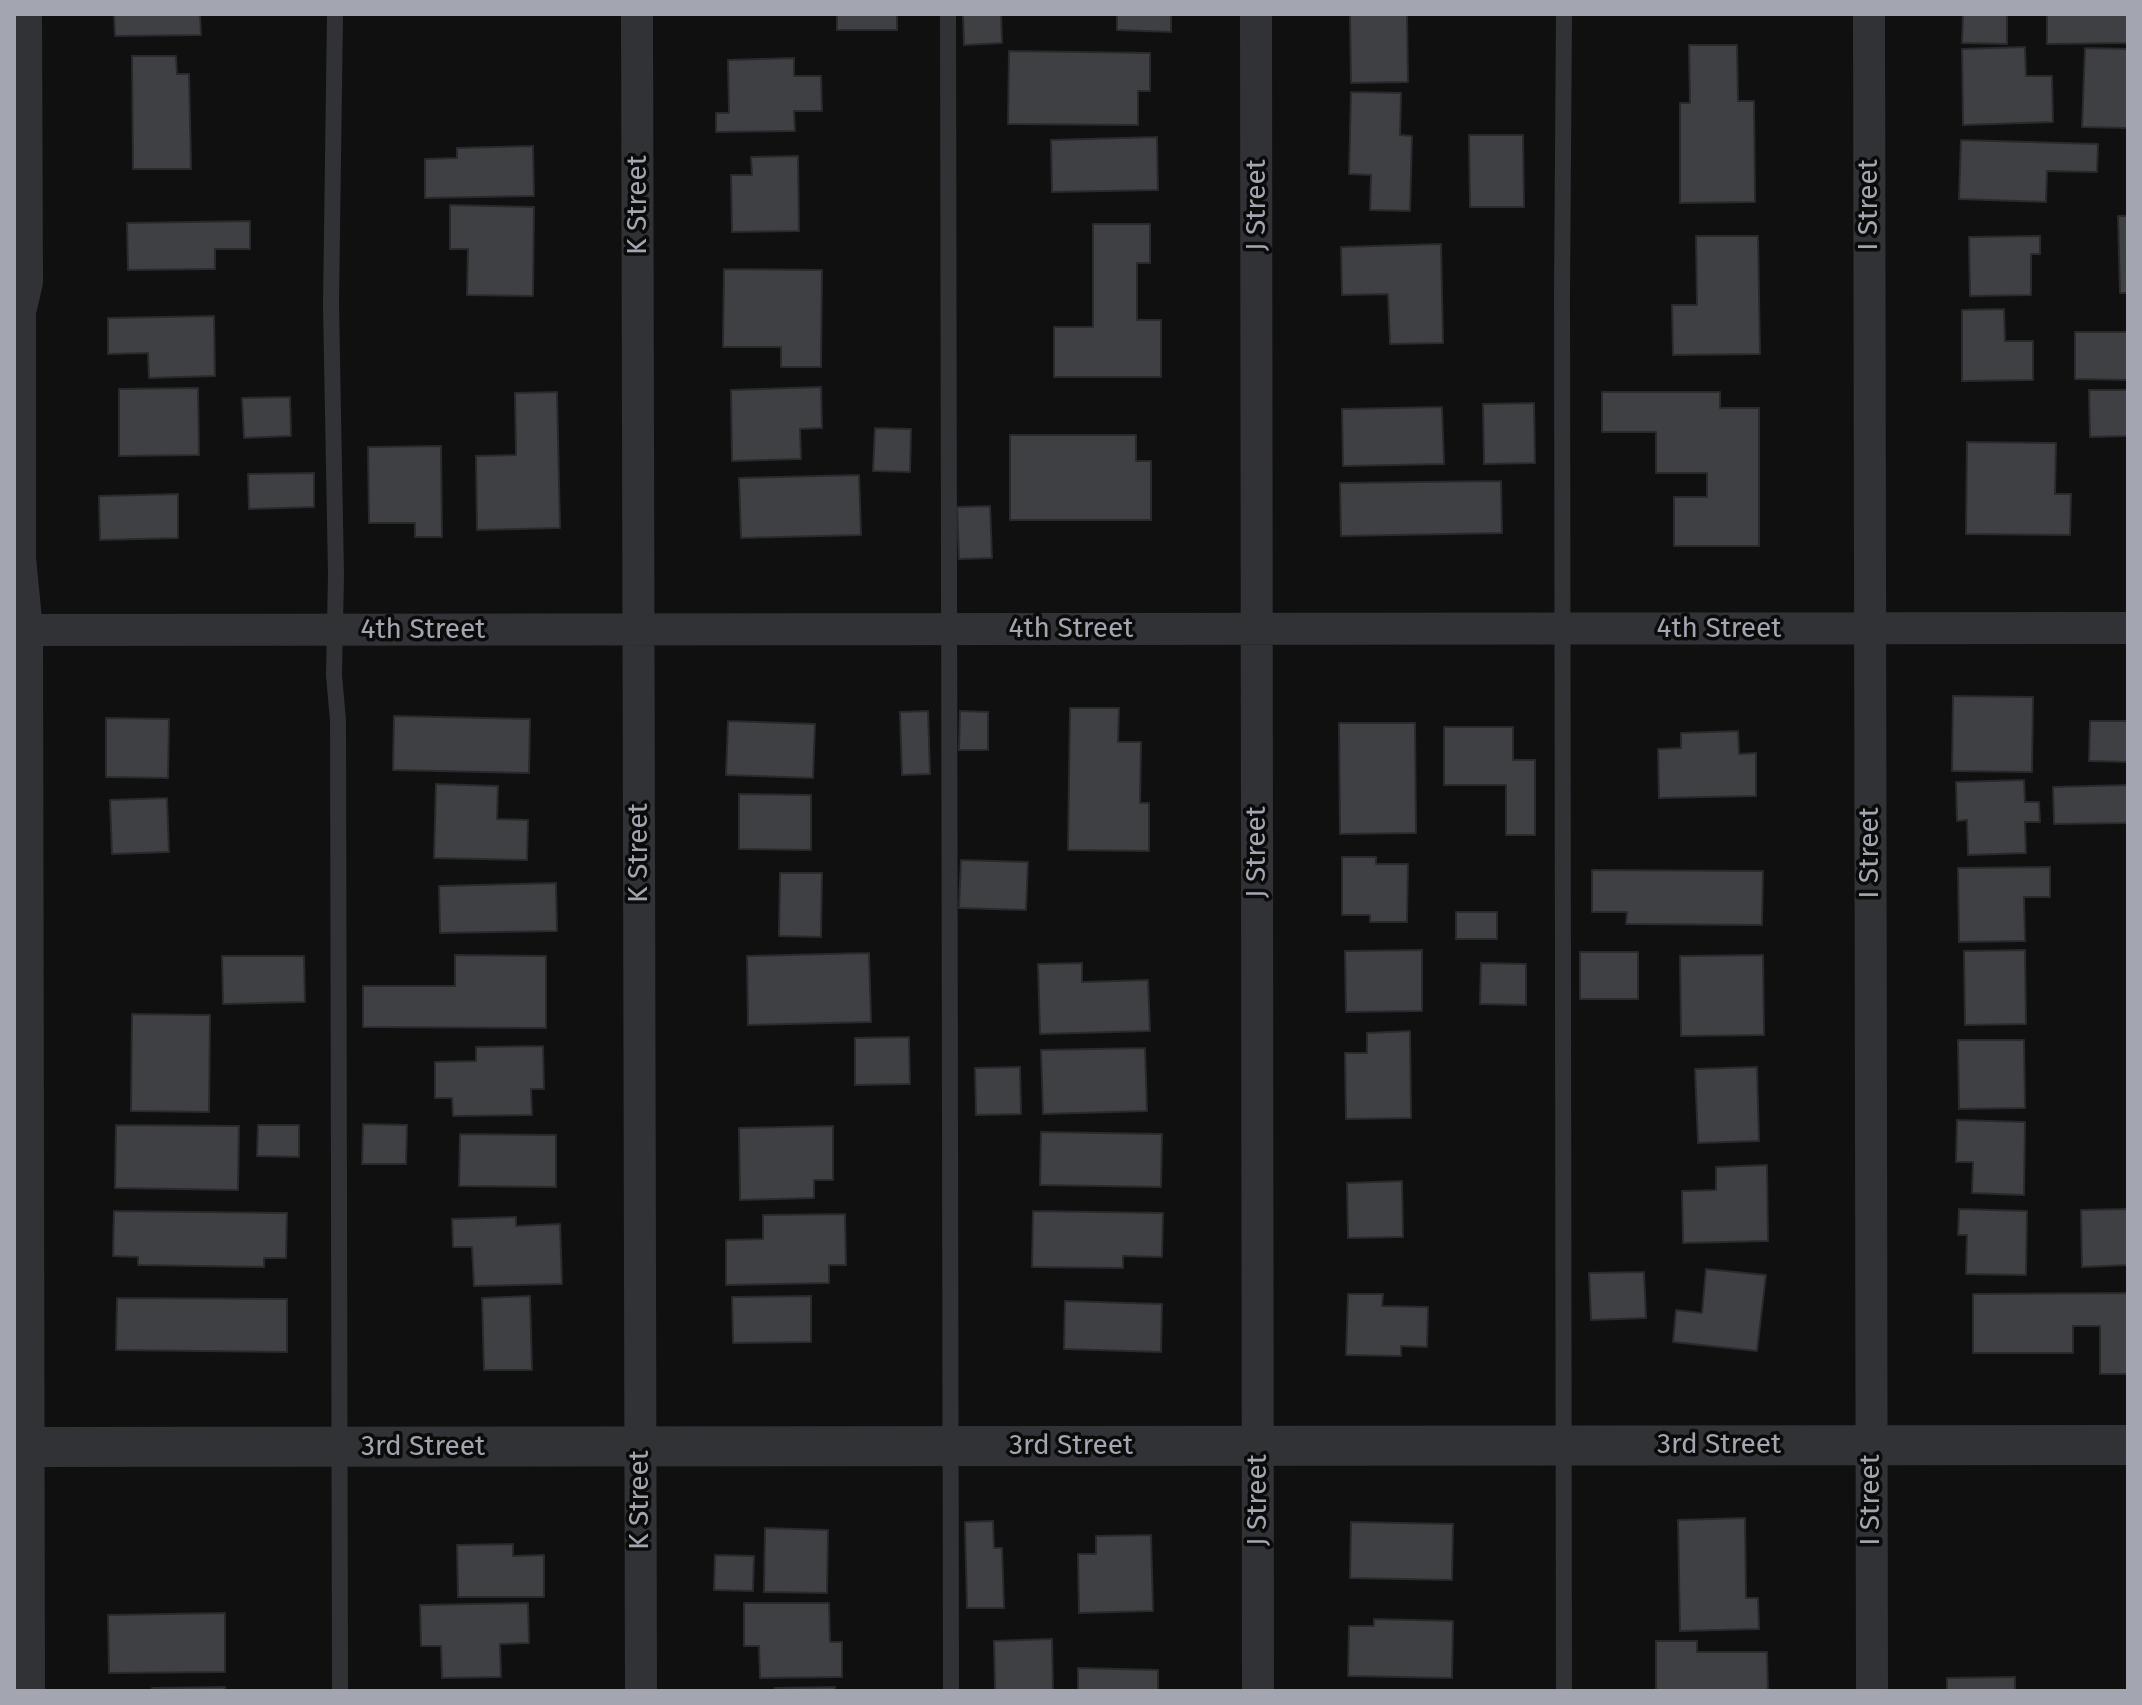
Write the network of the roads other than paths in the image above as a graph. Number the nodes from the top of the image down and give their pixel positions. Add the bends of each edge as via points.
1 (26, 14) edge
2 (335, 14) edge
3 (637, 14) edge
4 (948, 14) edge
5 (1256, 14) edge
6 (1564, 14) edge
7 (1869, 14) edge
8 (1870, 628) junction
9 (2128, 628) edge
10 (949, 629) junction
11 (1257, 629) junction
12 (1564, 629) junction
13 (21, 630) edge
14 (335, 630) junction
15 (639, 630) junction
16 (1871, 1445) junction
17 (2128, 1445) edge
18 (640, 1446) junction
19 (951, 1446) junction
20 (1258, 1446) junction
21 (1564, 1446) junction
22 (21, 1447) edge
23 (339, 1447) junction
24 (29, 1691) edge
25 (340, 1691) edge
26 (641, 1691) edge
27 (951, 1691) edge
28 (1258, 1691) edge
29 (1564, 1691) edge
30 (1872, 1691) edge

1 - 13 street
2 - 14 lane
3 - 15 street, K Street
4 - 10 lane
5 - 11 street, J Street
6 - 12 lane
7 - 8 street, I Street
8 - 9 street, 4th Street
8 - 12 street, 4th Street
8 - 16 street, I Street
10 - 11 street, 4th Street
10 - 15 street, 4th Street
10 - 19 lane
11 - 12 street, 4th Street
11 - 20 street, J Street
12 - 21 lane
13 - 14 street, 4th Street
13 - 22 street
14 - 15 street, 4th Street
14 - 23 lane
15 - 18 street, K Street
16 - 17 street, 3rd Street
16 - 21 street, 3rd Street
16 - 30 street, I Street
18 - 19 street, 3rd Street
18 - 23 street, 3rd Street
18 - 26 street, K Street
19 - 20 street, 3rd Street
19 - 27 lane
20 - 21 street, 3rd Street
20 - 28 street, J Street
21 - 29 lane
22 - 23 street, 3rd Street
22 - 24 street
23 - 25 lane

